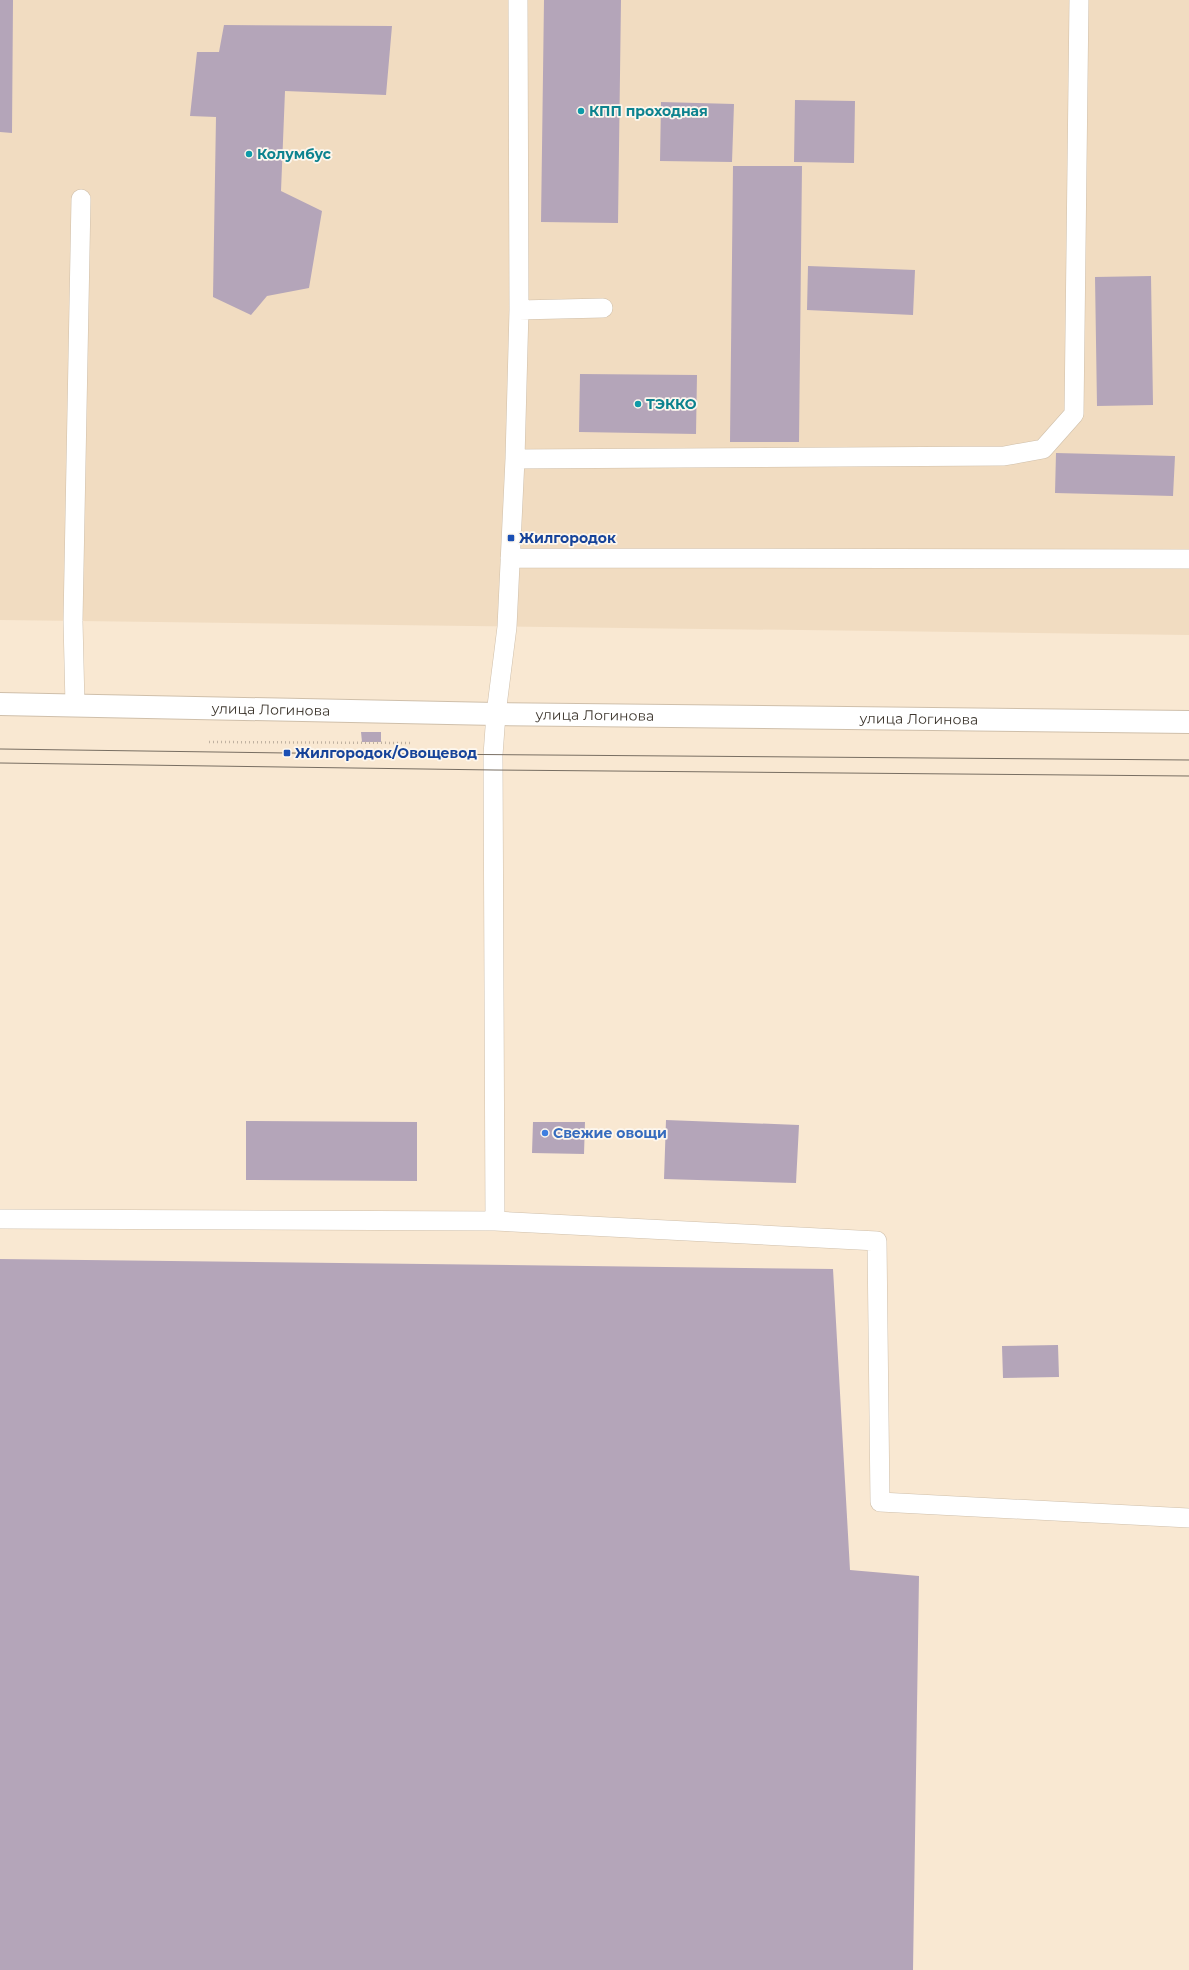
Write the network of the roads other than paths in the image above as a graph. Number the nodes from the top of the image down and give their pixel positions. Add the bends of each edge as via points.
1 (518, 0) edge
2 (1079, 0) edge
3 (81, 199) dead end
4 (603, 308) dead end
5 (519, 310) junction
6 (516, 459) junction
7 (510, 558) junction
8 (1189, 559) edge
9 (0, 704) edge
10 (75, 705) junction
11 (496, 714) junction
12 (1189, 722) edge
13 (0, 1219) edge
14 (494, 1221) junction
15 (1189, 1518) edge

1 - 5 lane
2 - 6 lane via 1074,414 1043,449 1004,456
3 - 10 lane via 73,621
4 - 5 lane
5 - 6 lane
6 - 7 lane
7 - 8 lane
7 - 11 lane via 507,627
9 - 10 street, улица Логинова
10 - 11 street, улица Логинова
11 - 12 street, улица Логинова
11 - 14 lane via 493,755
13 - 14 lane
14 - 15 lane via 878,1241 880,1502

